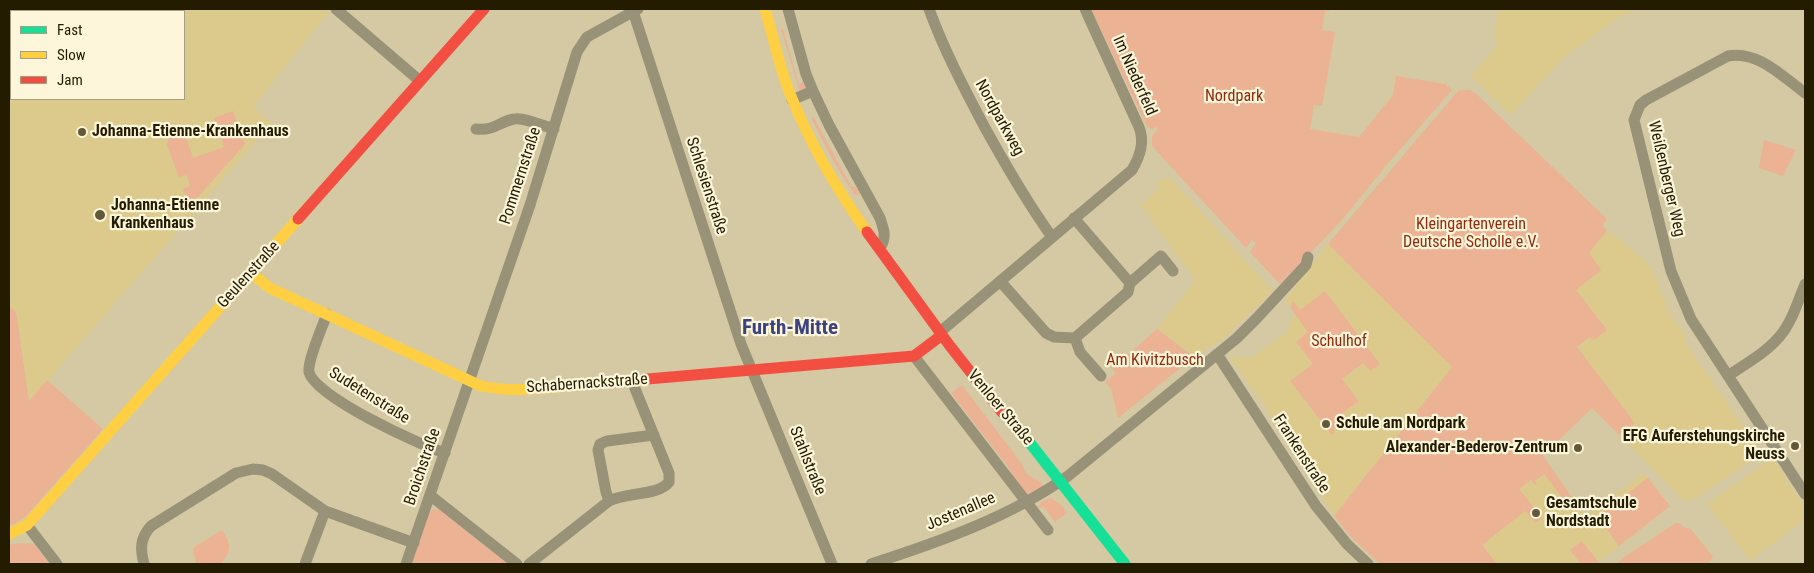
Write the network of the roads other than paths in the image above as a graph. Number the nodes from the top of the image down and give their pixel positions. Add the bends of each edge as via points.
1 (336, 9) edge
2 (484, 9) edge
3 (766, 9) edge
4 (788, 9) edge
5 (929, 9) edge
6 (1086, 9) edge
7 (635, 10) edge
8 (420, 81) junction
9 (813, 91) junction
10 (1805, 93) edge
11 (792, 100) junction
12 (476, 129) dead end
13 (554, 129) junction
14 (1074, 218) junction
15 (1052, 237) junction
16 (880, 248) junction
17 (1308, 257) dead end
18 (1173, 271) dead end
19 (250, 273) junction
20 (1000, 281) junction
21 (1130, 283) junction
22 (1805, 284) edge
23 (327, 314) junction
24 (941, 334) junction
25 (1075, 338) junction
26 (1217, 354) junction
27 (914, 356) junction
28 (752, 371) junction
29 (1101, 376) dead end
30 (1728, 376) junction
31 (469, 381) junction
32 (632, 381) junction
33 (654, 435) junction
34 (445, 453) junction
35 (1060, 482) junction
36 (1805, 494) edge
37 (431, 496) junction
38 (609, 501) junction
39 (1026, 501) junction
40 (324, 511) junction
41 (27, 525) junction
42 (1048, 530) dead end
43 (9, 534) edge
44 (414, 543) junction
45 (57, 564) edge
46 (144, 564) edge
47 (305, 564) edge
48 (406, 564) edge
49 (517, 564) edge
50 (529, 564) edge
51 (832, 564) edge
52 (871, 564) edge
53 (1125, 564) edge
54 (1368, 564) edge

1 - 8 street
2 - 8 street, Geulenstraße
3 - 11 street, Venloer Straße
4 - 9 street
5 - 15 street, Nordparkweg via 962,86 1029,205
6 - 14 street, Im Niederfeld via 1142,135 1140,152 1132,170
7 - 13 street, Pommernstraße via 594,32 579,47
7 - 28 street, Schlesienstraße via 719,279
8 - 19 street, Geulenstraße
9 - 11 street
9 - 16 street via 880,218 884,241
10 - 30 street, Weißenberger Weg via 1754,57 1738,54 1728,56 1646,100 1640,105 1634,120 1678,288 1691,319
11 - 16 street, Venloer Straße via 847,204
12 - 13 street via 490,129 517,118
13 - 31 street, Pommernstraße
14 - 15 street
14 - 21 street
15 - 20 street
16 - 24 street, Venloer Straße
17 - 26 street via 1306,265 1275,300
18 - 21 street via 1161,256
19 - 23 street, Schabernackstraße via 270,288
19 - 41 street, Geulenstraße
20 - 24 street
20 - 25 street via 1046,333 1054,337
21 - 25 street via 1128,292
22 - 30 street via 1780,336 1770,347
23 - 31 street, Schabernackstraße
23 - 34 street, Sudetenstraße via 310,361 312,378 373,421
24 - 27 street
24 - 35 street, Venloer Straße
25 - 29 street via 1080,352
26 - 35 street
26 - 54 street, Frankenstraße via 1316,506
27 - 28 street, Schabernackstraße
27 - 39 street
28 - 32 street, Schabernackstraße
28 - 51 street, Stahlstraße
30 - 36 street, Weißenberger Weg
31 - 32 street, Schabernackstraße via 495,389 528,389
31 - 34 street, Broichstraße
32 - 33 street
33 - 38 street via 600,444 598,450
33 - 38 street via 669,473 669,482 661,489
34 - 37 street, Broichstraße
35 - 39 street, Jostenallee
35 - 53 street, Venloer Straße
37 - 44 street, Broichstraße
37 - 49 street
38 - 50 street
39 - 42 street
39 - 52 street, Jostenallee via 969,528
40 - 44 street
40 - 46 street via 272,474 263,470 244,470 151,526 142,541
40 - 47 street
41 - 43 street, Geulenstraße
41 - 45 street
44 - 48 street, Broichstraße

